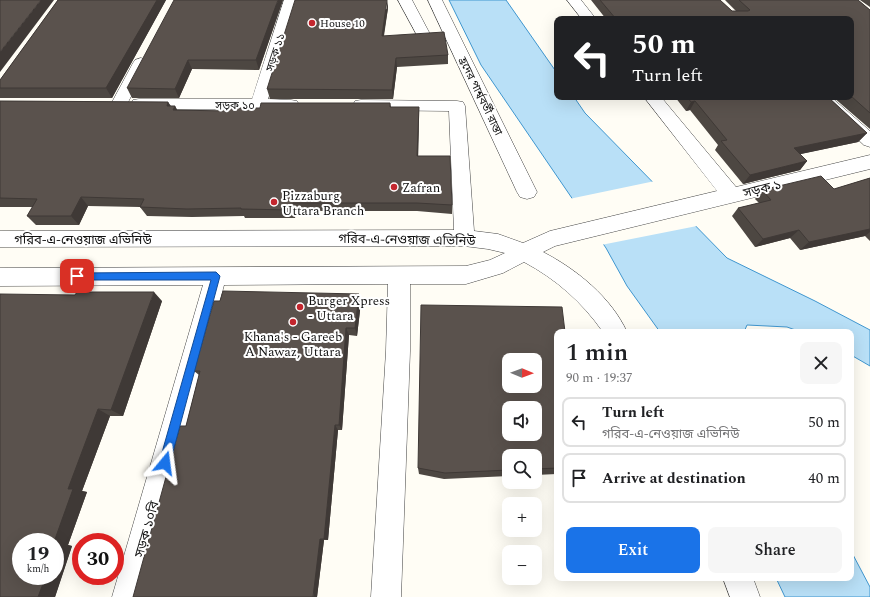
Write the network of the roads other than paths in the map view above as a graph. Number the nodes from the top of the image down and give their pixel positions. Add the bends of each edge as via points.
1 (291, 0) edge
2 (405, 0) edge
3 (435, 0) edge
4 (574, 0) edge
5 (587, 16) edge
6 (423, 34) edge
7 (148, 49) edge
8 (654, 100) edge
9 (824, 100) edge
10 (258, 105) junction
11 (306, 105) edge
12 (346, 105) edge
13 (870, 141) edge
14 (870, 162) edge
15 (527, 192) dead end
16 (731, 195) junction
17 (464, 238) junction
18 (0, 239) edge
19 (523, 252) junction
20 (399, 275) junction
21 (216, 276) junction
22 (0, 277) edge
23 (614, 329) edge
24 (739, 581) edge
25 (127, 597) edge
26 (386, 597) edge
27 (745, 597) edge

1 - 10 street, সড়ক ১১
2 - 6 street
3 - 15 street, হ্রদের পার্শ্ববর্তী রাস্তা
4 - 5 street
7 - 10 street, সড়ক ১০ via 111,104
8 - 16 street, সড়ক ১
9 - 13 street
10 - 11 street, সড়ক ১০
12 - 17 street via 457,106
14 - 16 street, সড়ক ১
16 - 19 street via 550,239
17 - 18 street, গরিব-এ-নেওয়াজ এভিনিউ
17 - 19 street, গরিব-এ-নেওয়াজ এভিনিউ via 503,244
19 - 20 street via 486,270 466,274
19 - 23 street, গরিব-এ-নেওয়াজ এভিনিউ via 560,273 593,302
20 - 21 street
20 - 26 street via 398,351
21 - 22 street
21 - 25 street, সড়ক ১০বি
24 - 27 street

